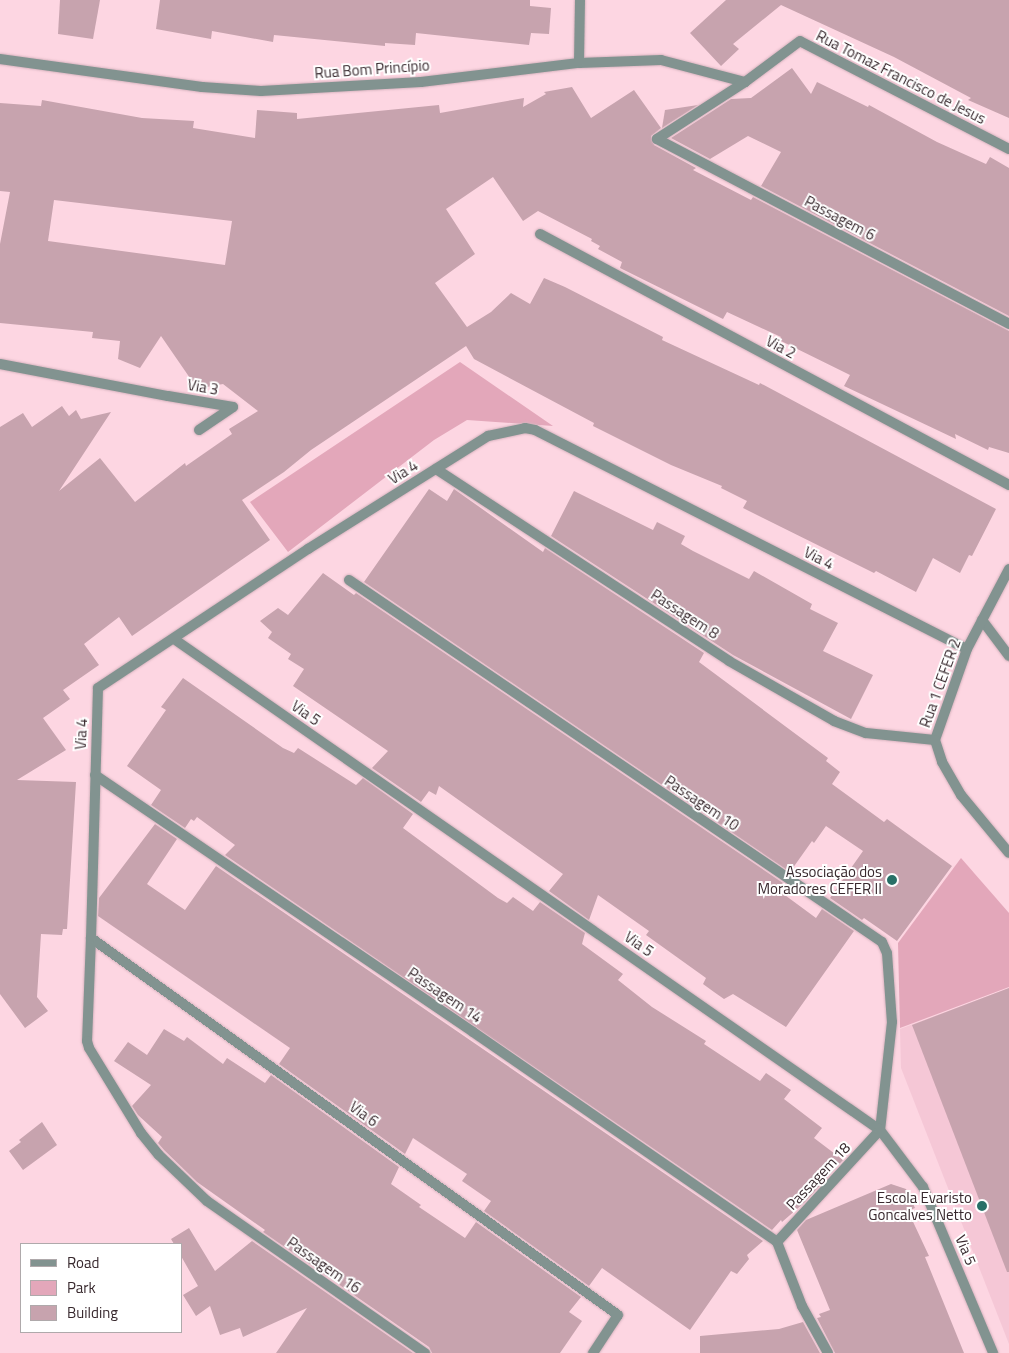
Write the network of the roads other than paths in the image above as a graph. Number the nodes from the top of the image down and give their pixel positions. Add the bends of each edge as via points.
1 (580, 0) edge
2 (0, 59) edge
3 (579, 63) junction
4 (745, 82) junction
5 (657, 139) joint
6 (1009, 149) edge
7 (540, 234) dead end
8 (1009, 324) edge
9 (0, 364) edge
10 (199, 430) dead end
11 (436, 469) junction
12 (1009, 485) edge
13 (1009, 569) edge
14 (350, 580) dead end
15 (982, 620) junction
16 (174, 639) junction
17 (967, 650) junction
18 (1009, 656) edge
19 (934, 740) junction
20 (94, 775) junction
21 (1009, 853) edge
22 (91, 938) junction
23 (880, 1130) junction
24 (777, 1242) junction
25 (425, 1353) edge
26 (592, 1353) edge
27 (828, 1353) edge
28 (993, 1353) edge

1 - 3 street
2 - 3 street, Rua Bom Princípio via 202,88 261,91 421,82
3 - 4 street, Rua Bom Princípio via 661,60
4 - 5 street, Rua Tomaz Francisco de Jesus
4 - 6 street, Rua Tomaz Francisco de Jesus via 800,41
5 - 8 street, Passagem 6
7 - 12 street, Via 2
9 - 10 street, Via 3 via 233,407
11 - 16 street, Via 4 via 308,549
11 - 17 street, Via 4 via 488,436 512,430 535,430
11 - 19 street, Passagem 8 via 729,661 834,721 866,733
13 - 15 street, Rua 1 CEFER 2
14 - 23 street, Passagem 10 via 882,942 887,953 892,1022
15 - 17 street, Rua 1 CEFER 2
15 - 18 street
16 - 20 street, Via 4 via 98,688
16 - 23 street, Via 5
17 - 19 street, Rua 1 CEFER 2
19 - 21 street, Rua 1 CEFER 2 via 942,762 961,795
20 - 22 street, Via 4
20 - 24 street, Passagem 14
22 - 25 street, Passagem 16 via 87,1045 141,1133 207,1201
22 - 26 street, Via 6 via 618,1315
23 - 24 street, Passagem 18
23 - 28 street, Via 5 via 923,1187
24 - 27 street via 802,1306

